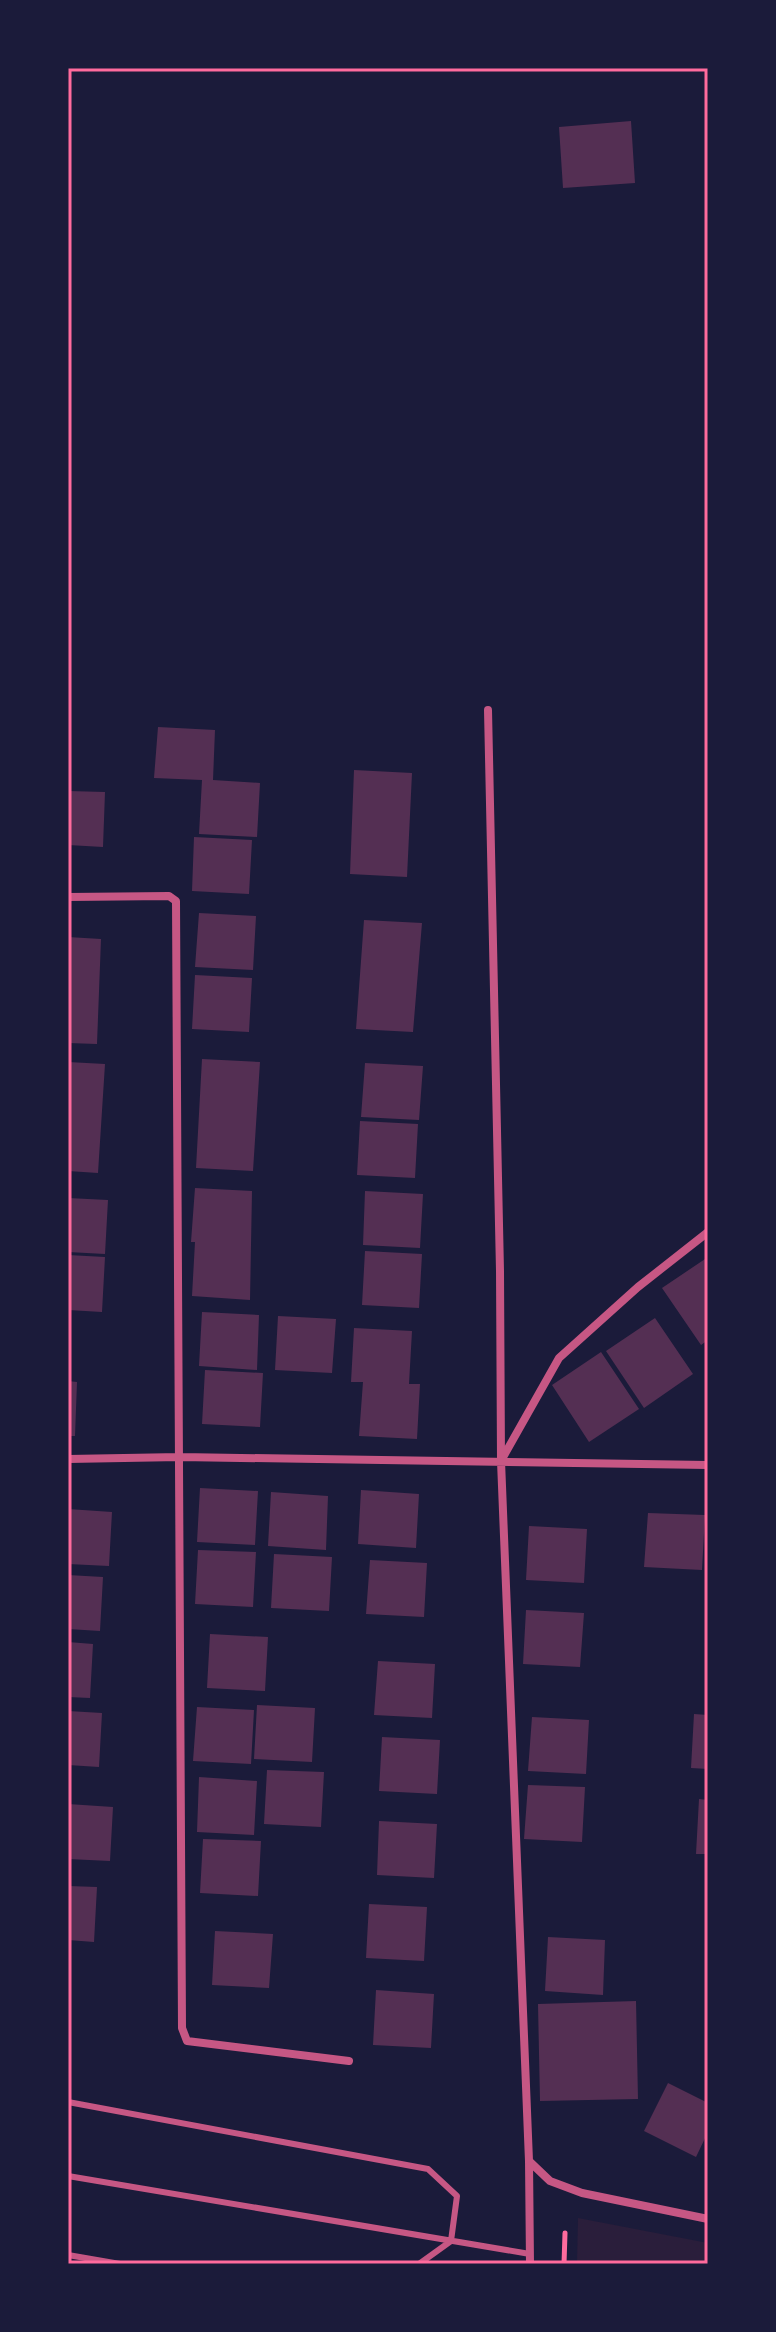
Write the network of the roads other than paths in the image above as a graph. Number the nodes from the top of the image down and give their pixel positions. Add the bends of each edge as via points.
1 (488, 710) dead end
2 (68, 897) edge
3 (708, 1232) edge
4 (180, 1457) junction
5 (68, 1459) edge
6 (501, 1461) junction
7 (708, 1465) edge
8 (349, 2061) dead end
9 (68, 2102) edge
10 (529, 2161) junction
11 (68, 2176) edge
12 (708, 2219) edge
13 (451, 2241) junction
14 (68, 2255) edge
15 (530, 2259) edge
16 (120, 2264) edge
17 (419, 2264) edge

1 - 6 street
2 - 4 street via 169,896 176,901
3 - 6 street via 559,1358
4 - 5 street
4 - 6 street
4 - 8 street via 182,2028 187,2041
6 - 7 street
6 - 10 street
9 - 13 lane via 428,2169 457,2196
10 - 12 street via 550,2181 582,2193
10 - 15 street
11 - 13 lane
13 - 15 lane
13 - 17 lane
14 - 16 lane

